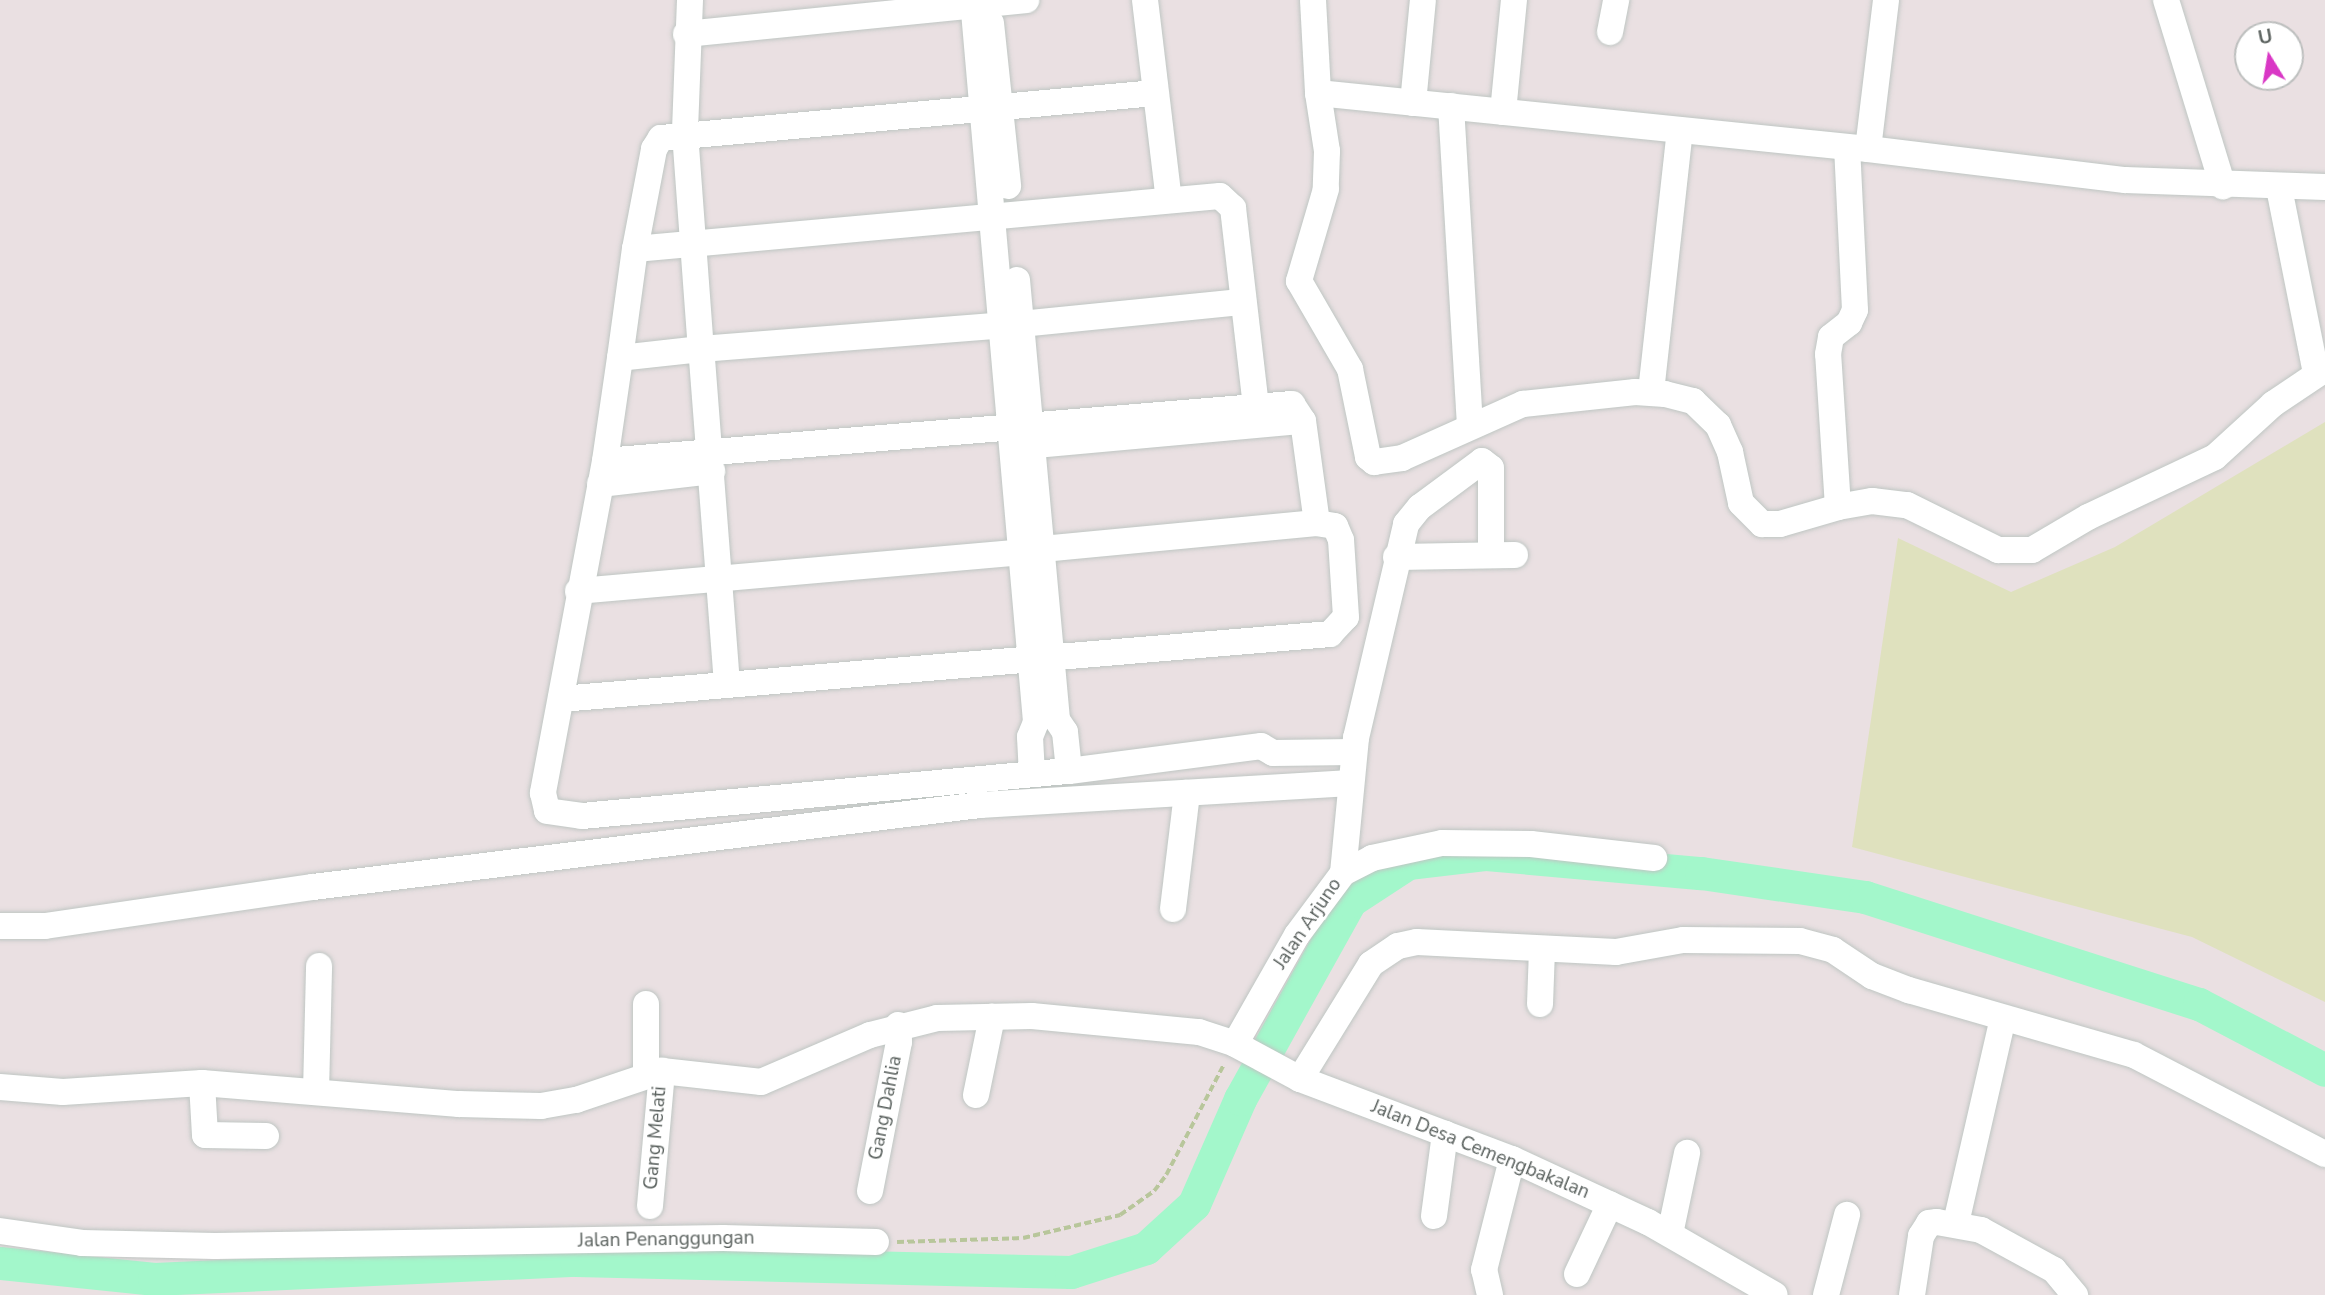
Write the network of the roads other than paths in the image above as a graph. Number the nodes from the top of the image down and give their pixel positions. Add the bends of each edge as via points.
1 (690, 0) edge
2 (1026, 0) edge
3 (1145, 0) edge
4 (1313, 0) edge
5 (1423, 0) edge
6 (1514, 0) edge
7 (1616, 0) edge
8 (1886, 0) edge
9 (2166, 0) edge
10 (980, 3) edge
11 (1610, 33) dead end
12 (686, 34) junction
13 (1153, 93) junction
14 (1318, 93) junction
15 (1413, 103) junction
16 (1451, 106) junction
17 (992, 109) junction
18 (1503, 112) junction
19 (1680, 131) junction
20 (685, 133) junction
21 (1858, 148) junction
22 (2223, 187) junction
23 (2325, 187) edge
24 (2279, 188) junction
25 (1169, 200) junction
26 (1003, 218) junction
27 (693, 244) junction
28 (635, 249) junction
29 (1243, 302) junction
30 (1012, 325) junction
31 (701, 349) junction
32 (620, 358) junction
33 (2320, 371) edge
34 (1651, 392) junction
35 (1256, 407) junction
36 (1303, 421) junction
37 (1470, 424) junction
38 (1022, 438) junction
39 (709, 463) junction
40 (603, 473) junction
41 (1838, 507) junction
42 (1317, 523) junction
43 (1032, 550) junction
44 (1396, 557) junction
45 (719, 578) junction
46 (578, 591) junction
47 (1042, 659) junction
48 (727, 684) junction
49 (561, 699) junction
50 (1047, 721) junction
51 (1355, 745) junction
52 (1069, 771) junction
53 (1032, 774) junction
54 (1350, 783) junction
55 (1187, 793) junction
56 (1654, 858) dead end
57 (1343, 873) junction
58 (1173, 909) dead end
59 (0, 926) edge
60 (1542, 949) junction
61 (319, 966) dead end
62 (646, 1004) dead end
63 (1540, 1004) dead end
64 (992, 1017) junction
65 (2003, 1018) junction
66 (898, 1025) junction
67 (1239, 1046) junction
68 (654, 1072) junction
69 (1296, 1077) junction
70 (202, 1083) junction
71 (0, 1087) edge
72 (316, 1092) junction
73 (976, 1095) dead end
74 (1445, 1134) junction
75 (266, 1136) dead end
76 (1687, 1153) dead end
77 (2325, 1154) edge
78 (1512, 1159) junction
79 (870, 1191) dead end
80 (1609, 1204) junction
81 (650, 1206) dead end
82 (1847, 1214) dead end
83 (1434, 1216) dead end
84 (1956, 1223) junction
85 (0, 1231) edge
86 (1670, 1234) junction
87 (876, 1242) road end
88 (1577, 1274) dead end
89 (1490, 1295) edge
90 (1775, 1295) edge
91 (1826, 1295) edge
92 (1912, 1295) edge
93 (2075, 1295) edge

1 - 12 street
2 - 10 street
3 - 13 street
4 - 14 street
5 - 15 street
6 - 18 street
7 - 11 street
8 - 21 street
9 - 22 street
10 - 12 street
10 - 17 street
12 - 20 street
13 - 17 street
13 - 25 street
14 - 15 street
14 - 37 street via 1327,151 1326,189 1299,281 1350,369 1364,449 1374,462 1386,462 1432,446
15 - 16 street
16 - 18 street
16 - 37 street
17 - 20 street
17 - 26 street
18 - 19 street
19 - 21 street
19 - 34 street
20 - 27 street
20 - 28 street via 661,138 654,149
21 - 22 street via 2124,180
21 - 41 street via 1855,310 1849,323 1831,337 1828,354
22 - 24 street
23 - 24 street
24 - 33 street
25 - 26 street
25 - 29 street via 1228,199 1233,208
26 - 27 street
26 - 30 street
27 - 28 street
27 - 31 street
28 - 32 street
29 - 30 street
29 - 35 street
30 - 31 street
30 - 38 street
31 - 32 street
31 - 39 street
32 - 40 street
33 - 41 street via 2215,457 2088,517 2032,550 1998,550 1907,505 1872,502
34 - 37 street via 1523,404
34 - 41 street via 1693,401 1718,425 1741,503 1753,520 1780,524
35 - 36 street via 1292,404
35 - 38 street
36 - 38 street
36 - 42 street
38 - 39 street
38 - 43 street
39 - 40 street
39 - 45 street
40 - 46 street
42 - 43 street
42 - 47 street via 1335,526 1341,540 1346,617 1330,634
43 - 45 street
43 - 47 street
44 - 44 street, Jalan Arjuno via 1410,516 1482,460 1491,468 1503,554
44 - 51 street, Jalan Arjuno
45 - 46 street
45 - 48 street
46 - 49 street
47 - 48 street
47 - 50 street
48 - 49 street
49 - 53 street via 543,793 547,811 557,816
50 - 52 street via 1065,732
50 - 53 street via 1030,737
51 - 52 street via 1273,753 1261,746
51 - 54 street, Jalan Arjuno
52 - 53 street
54 - 55 street
54 - 57 street, Jalan Arjuno
55 - 58 street
55 - 59 street via 980,805 313,887 45,926
56 - 57 street via 1531,844 1442,843 1372,858
57 - 67 street, Jalan Arjuno via 1297,935
60 - 63 street
60 - 65 street via 1616,952 1682,940 1800,941 1833,950 1872,976
60 - 69 street via 1417,942 1382,954
61 - 72 street
62 - 68 street, Gang Melati
64 - 66 street, Jalan Desa Cemengbakalan via 937,1017
64 - 67 street, Jalan Desa Cemengbakalan via 1032,1016 1177,1029
64 - 73 street
65 - 77 street via 2134,1055
65 - 84 street
66 - 68 street, Jalan Desa Cemengbakalan via 761,1082
66 - 79 street, Gang Dahlia via 900,1042
67 - 69 street, Jalan Desa Cemengbakalan
68 - 72 street via 576,1100 541,1106
68 - 81 street, Gang Melati
69 - 74 street, Jalan Desa Cemengbakalan
70 - 71 street via 63,1092
70 - 72 street
70 - 75 street via 205,1135
74 - 78 street, Jalan Desa Cemengbakalan
74 - 83 street
76 - 86 street
78 - 80 street, Jalan Desa Cemengbakalan
78 - 89 street via 1484,1270
80 - 86 street, Jalan Desa Cemengbakalan
80 - 88 street
82 - 91 street
84 - 92 street via 1937,1222 1924,1228
84 - 93 street via 1981,1230 2054,1270
85 - 87 street, Jalan Penanggungan via 82,1243 215,1246 723,1238
86 - 90 street, Jalan Desa Cemengbakalan

